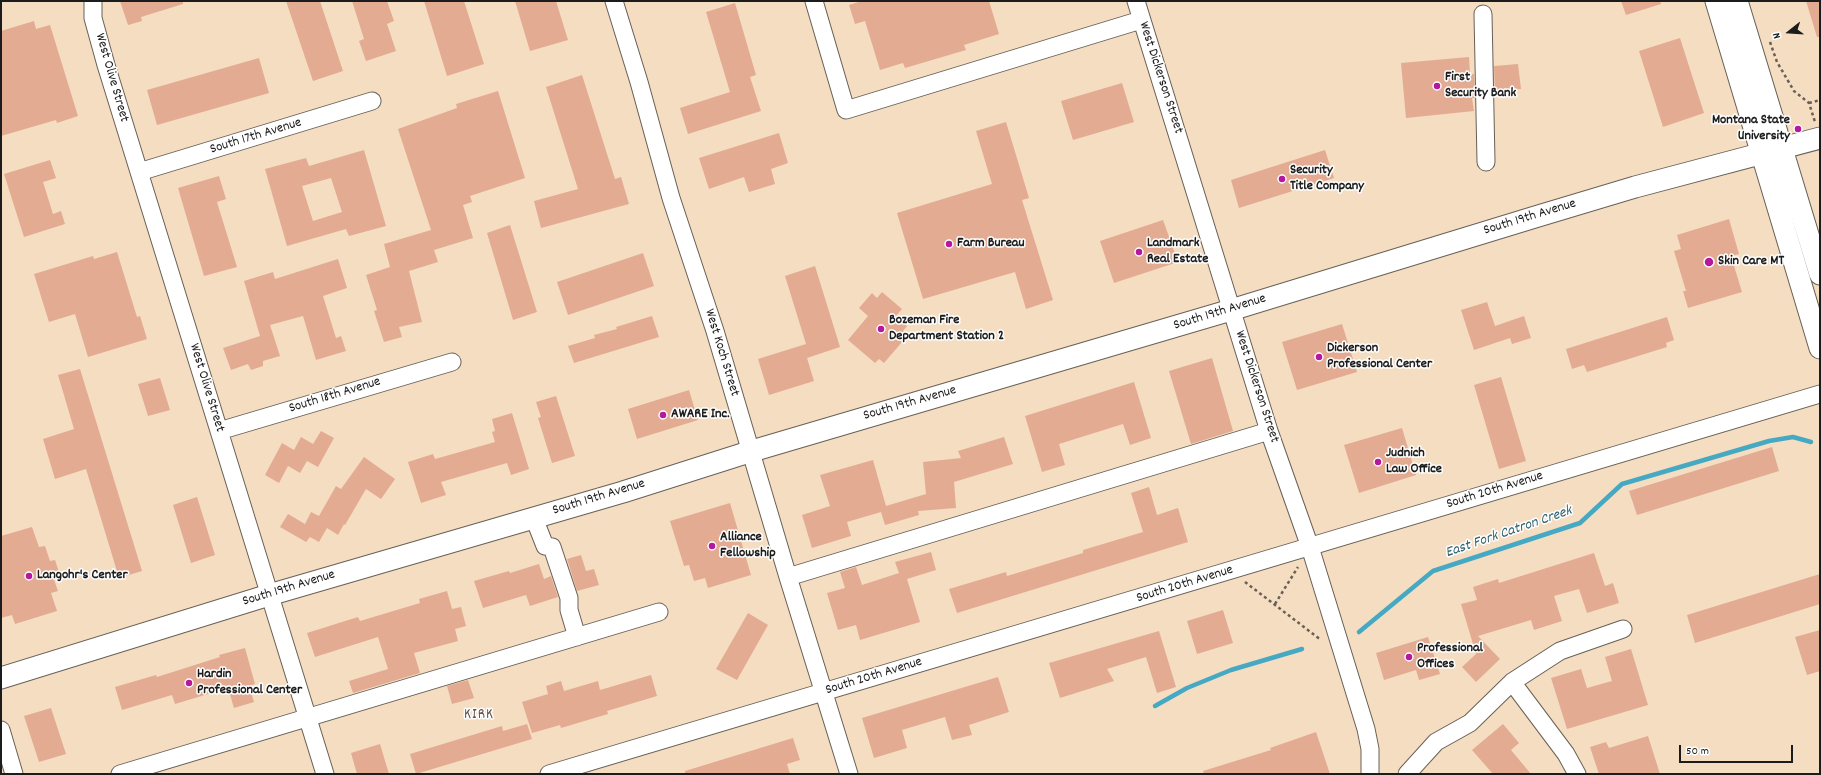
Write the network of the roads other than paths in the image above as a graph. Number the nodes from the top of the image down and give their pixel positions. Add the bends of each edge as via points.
1 (92, 1) edge
2 (614, 1) edge
3 (814, 1) edge
4 (1136, 1) edge
5 (1716, 1) edge
6 (1737, 1) edge
7 (1483, 14) dead end
8 (1141, 20) junction
9 (372, 101) dead end
10 (1820, 138) edge
11 (1783, 147) junction
12 (1761, 153) junction
13 (1486, 162) dead end
14 (139, 172) junction
15 (1820, 274) edge
16 (1231, 310) junction
17 (1820, 348) edge
18 (452, 362) dead end
19 (1820, 394) edge
20 (219, 431) junction
21 (1269, 431) junction
22 (752, 451) junction
23 (534, 518) junction
24 (1310, 547) junction
25 (788, 577) junction
26 (269, 595) junction
27 (658, 612) dead end
28 (1623, 629) dead end
29 (577, 637) junction
30 (1, 678) edge
31 (1512, 682) junction
32 (823, 692) junction
33 (307, 718) junction
34 (1, 730) edge
35 (14, 774) edge
36 (120, 774) edge
37 (325, 774) edge
38 (549, 774) edge
39 (849, 774) edge
40 (1370, 774) edge
41 (1407, 774) edge
42 (1577, 774) edge

1 - 14 street, West Olive Street via 93,18
2 - 22 street, West Koch Street via 671,198
3 - 8 street via 846,110
4 - 8 street, West Dickerson Street
5 - 12 main road
6 - 11 main road
7 - 13 street
8 - 16 street, West Dickerson Street
9 - 14 street, South 17th Avenue
10 - 11 main road, South 19th Avenue
11 - 12 main road, South 19th Avenue
11 - 15 main road
12 - 16 main road, South 19th Avenue via 1535,216
12 - 17 main road
14 - 20 street, West Olive Street
16 - 21 street, West Dickerson Street
16 - 22 main road, South 19th Avenue
18 - 20 street, South 18th Avenue
19 - 24 street, South 20th Avenue
20 - 26 street, West Olive Street
21 - 24 street, West Dickerson Street
21 - 25 street
22 - 23 main road, South 19th Avenue
22 - 25 street, West Koch Street
23 - 26 main road, South 19th Avenue
23 - 29 street via 545,546 552,547 569,598
24 - 32 street, South 20th Avenue
24 - 40 street, West Dickerson Street via 1366,729 1370,749
25 - 32 street, West Koch Street
26 - 30 main road, South 19th Avenue
26 - 33 street, West Olive Street
27 - 29 street
28 - 31 street via 1560,651
29 - 33 street
31 - 41 street via 1470,723 1436,742
31 - 42 street via 1566,754
32 - 38 street, South 20th Avenue
32 - 39 street, West Koch Street
33 - 36 street
33 - 37 street, West Olive Street
34 - 35 street

